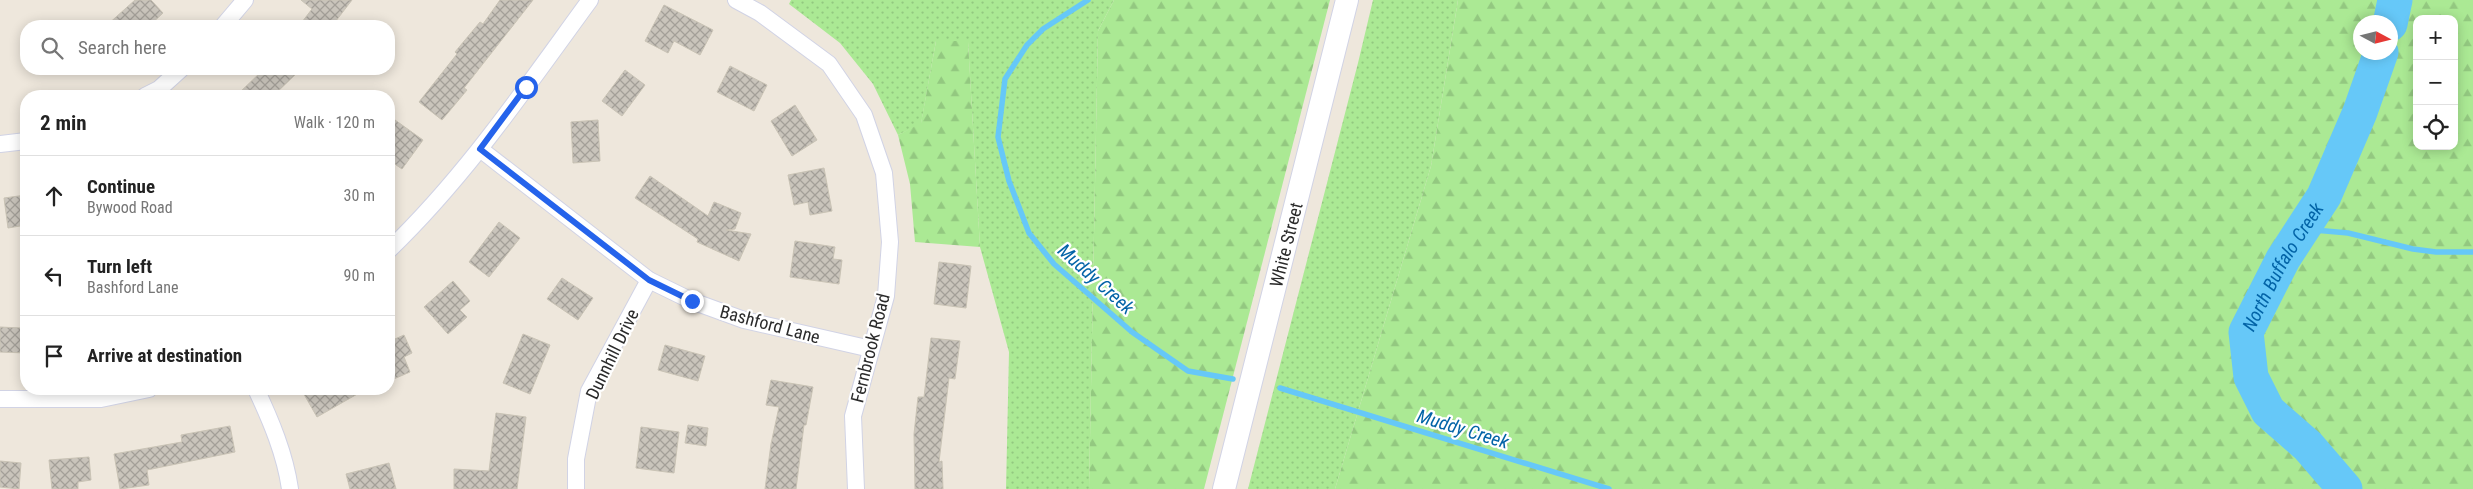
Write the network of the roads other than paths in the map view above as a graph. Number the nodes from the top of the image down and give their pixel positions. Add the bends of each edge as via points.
1 (245, 0) edge
2 (590, 0) edge
3 (736, 0) edge
4 (1347, 0) edge
5 (227, 20) edge
6 (174, 75) edge
7 (157, 90) edge
8 (20, 142) edge
9 (0, 144) edge
10 (480, 149) junction
11 (395, 244) edge
12 (649, 280) junction
13 (871, 349) junction
14 (119, 395) edge
15 (259, 395) edge
16 (0, 399) edge
17 (290, 489) edge
18 (576, 489) edge
19 (856, 489) edge
20 (1224, 489) edge

1 - 5 street
2 - 10 street
3 - 13 street, Fernbrook Road via 760,13 829,64 864,115 884,174 890,242 886,296
4 - 20 street, White Street
6 - 7 street
8 - 9 street
10 - 11 street via 420,220
10 - 12 street, Bashford Lane
12 - 13 street, Bashford Lane via 692,301 744,320
12 - 18 street, Dunnhill Drive via 589,391 576,459
13 - 19 street, Fernbrook Road via 853,416
14 - 16 street via 100,399
15 - 17 street via 272,423

